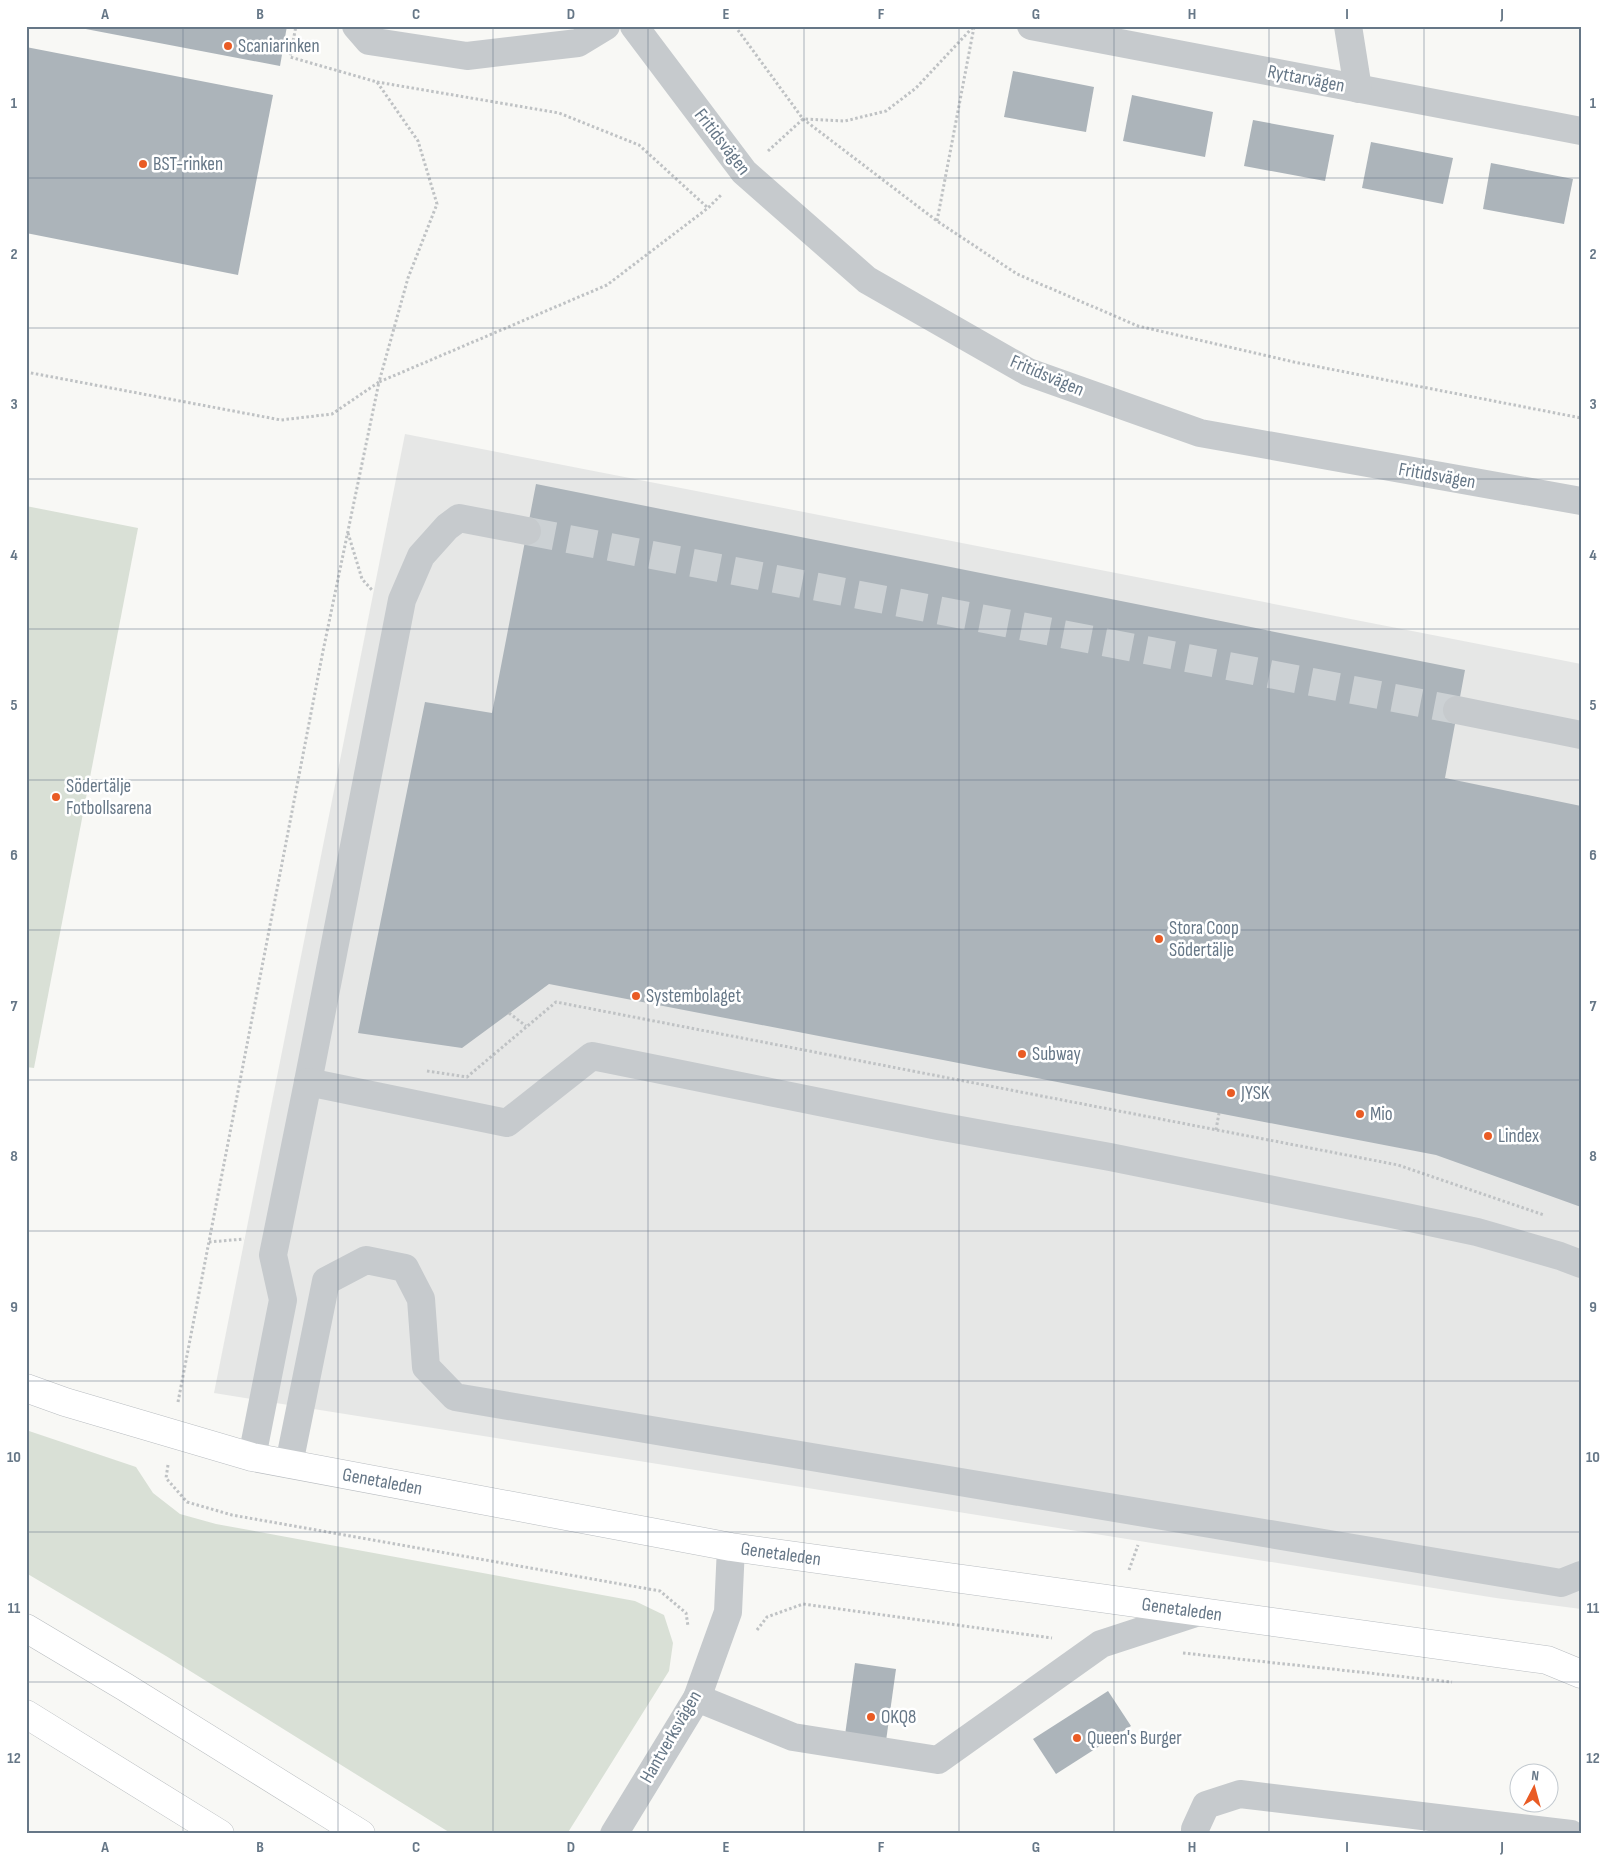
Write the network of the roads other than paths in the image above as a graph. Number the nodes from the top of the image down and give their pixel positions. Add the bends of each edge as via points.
1 (356, 26) edge
2 (606, 26) edge
3 (634, 26) edge
4 (1031, 26) edge
5 (1348, 26) edge
6 (1358, 89) junction
7 (1581, 131) edge
8 (1581, 501) edge
9 (527, 531) tunnel mouth
10 (1457, 710) tunnel mouth
11 (1581, 735) edge
12 (308, 1082) junction
13 (1581, 1264) edge
14 (26, 1388) edge
15 (252, 1457) junction
16 (289, 1464) junction
17 (731, 1547) junction
18 (1581, 1575) edge
19 (1199, 1612) junction
20 (26, 1628) edge
21 (1581, 1651) edge
22 (1547, 1660) junction
23 (1581, 1674) edge
24 (697, 1698) junction
25 (26, 1714) edge
26 (220, 1834) edge
27 (361, 1834) edge
28 (614, 1834) edge
29 (1195, 1834) edge
30 (1571, 1834) edge

1 - 2 street via 369,41 467,56 578,43
3 - 8 street, Fritidsvägen via 744,172 867,280 1028,372 1200,433
4 - 6 street, Ryttarvägen
5 - 6 street
6 - 7 street, Ryttarvägen
9 - 12 street via 459,518 421,556 402,600
10 - 11 street
12 - 13 street via 507,1123 592,1056 1441,1224 1486,1234
12 - 15 street via 273,1255 283,1300
14 - 15 main road, Genetaleden
15 - 16 main road, Genetaleden
16 - 17 main road, Genetaleden
16 - 18 street via 326,1280 366,1260 405,1268 421,1299 426,1368 455,1397 1561,1583
17 - 19 main road, Genetaleden
17 - 24 street, Hantverksvägen via 728,1612
19 - 22 main road, Genetaleden
19 - 24 street via 1101,1644 938,1760 793,1737
20 - 27 main road
21 - 22 main road, Genetaleden
22 - 23 main road, Genetaleden
24 - 28 street, Hantverksvägen
25 - 26 main road
29 - 30 street via 1206,1805 1240,1794

